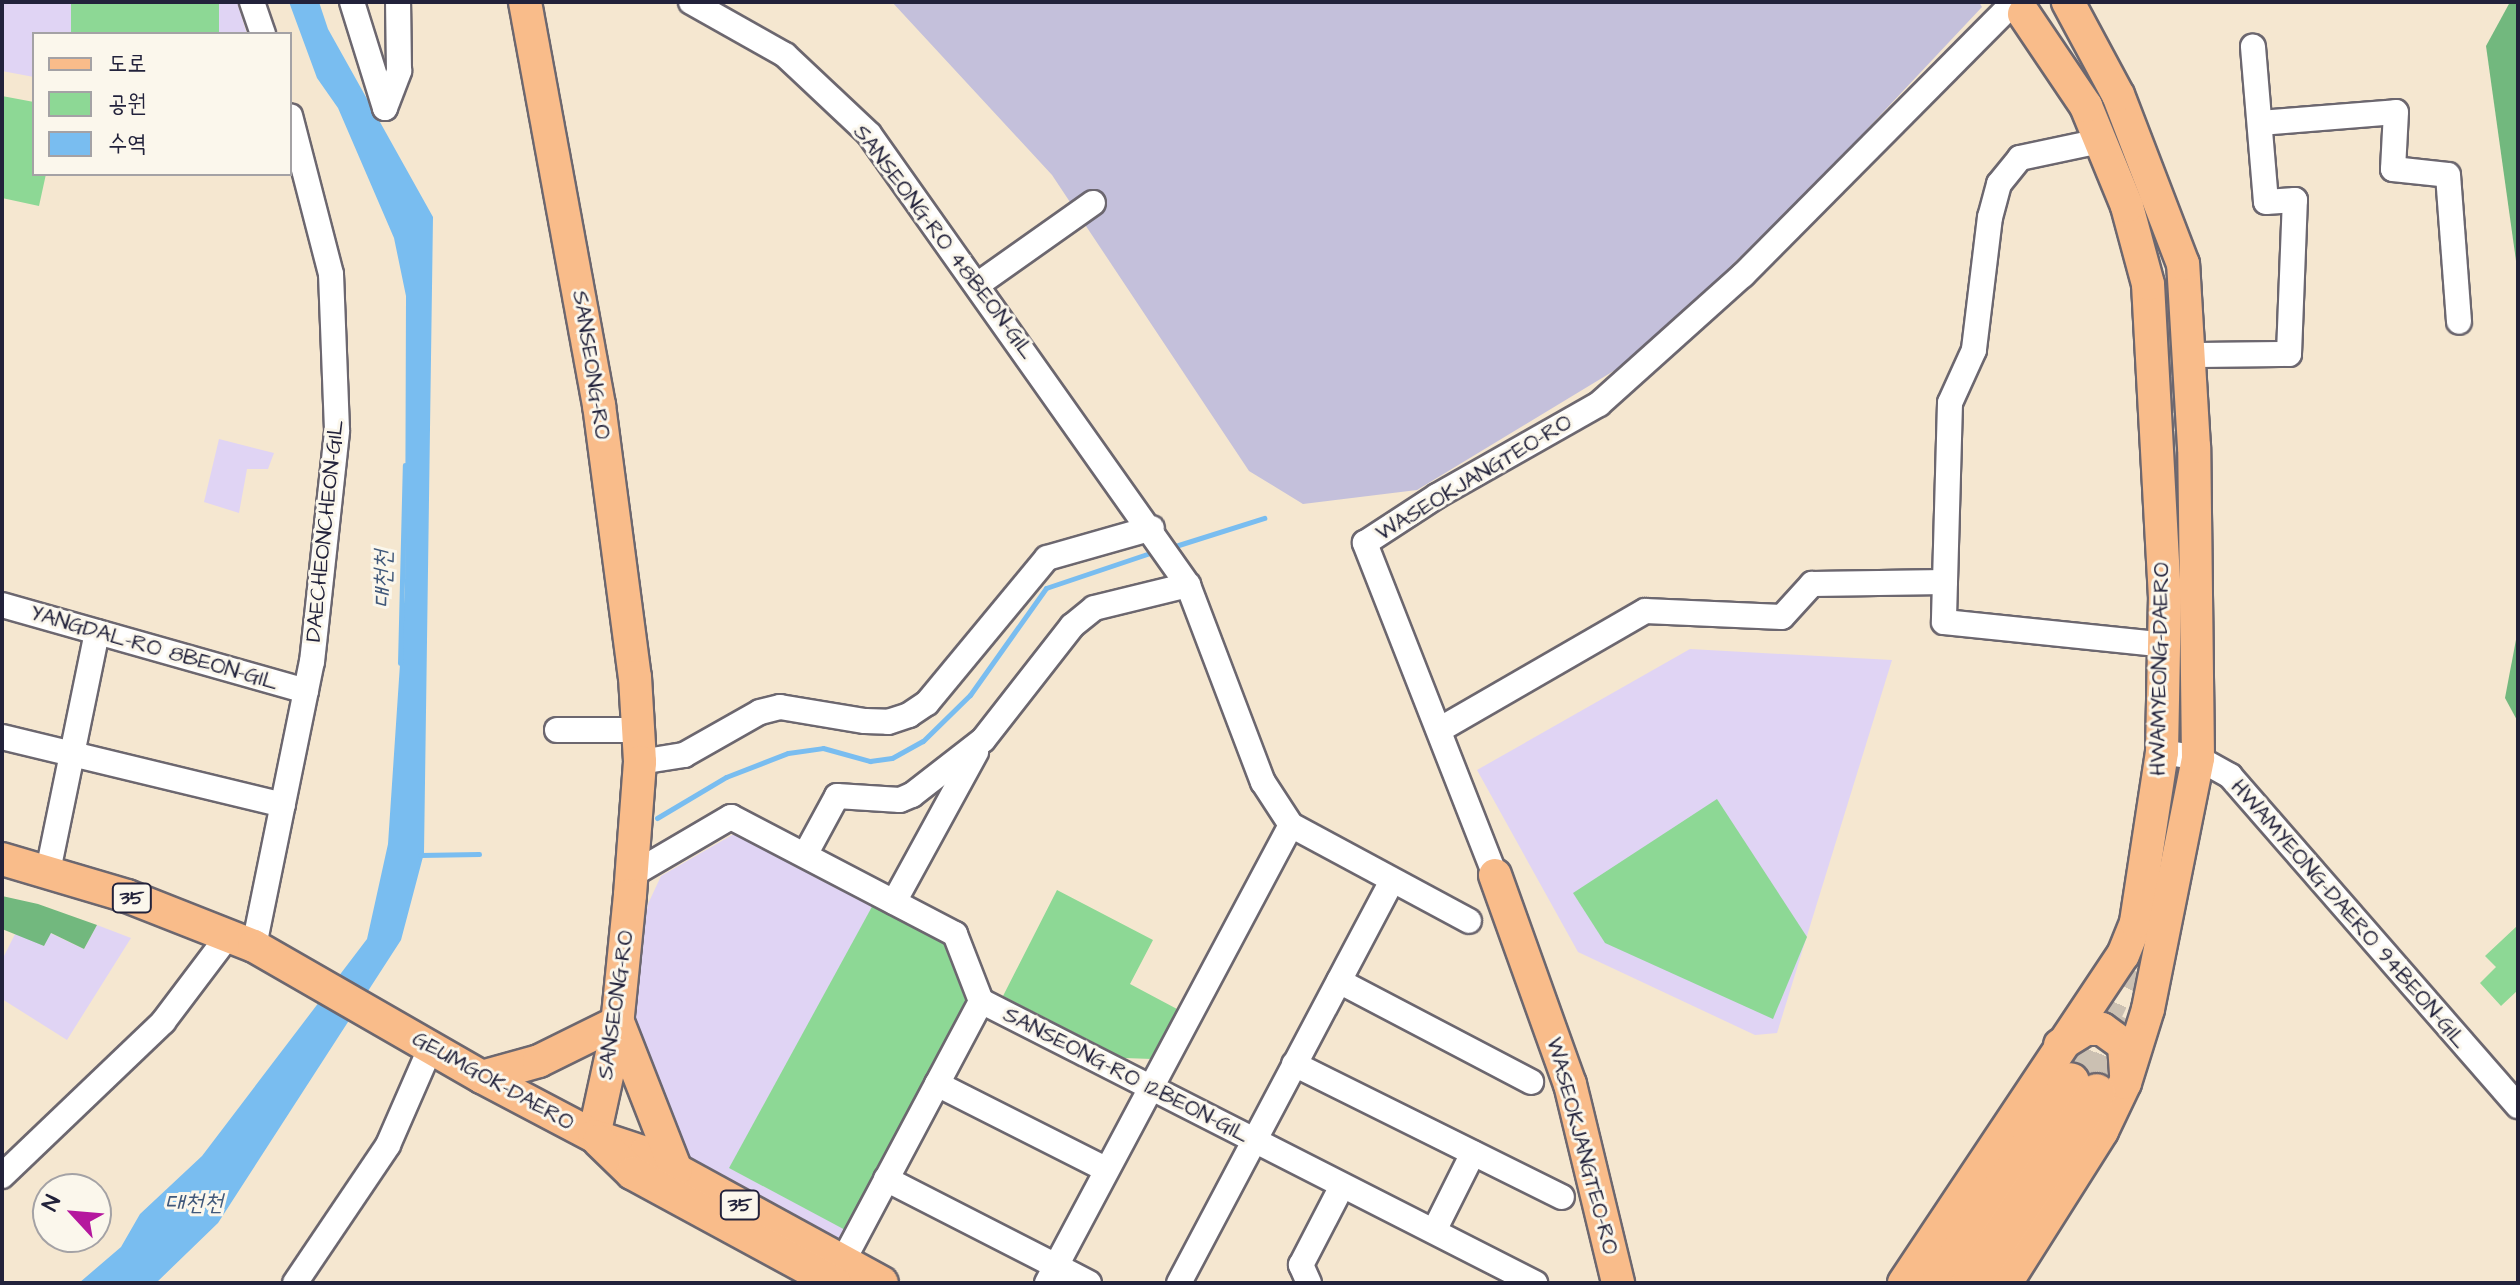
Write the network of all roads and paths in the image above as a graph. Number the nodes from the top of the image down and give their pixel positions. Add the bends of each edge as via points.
1 (252, 2) edge
2 (352, 2) edge
3 (398, 2) edge
4 (525, 2) edge
5 (691, 2) edge
6 (2058, 2) edge
7 (2068, 2) edge
8 (2014, 7) edge
9 (262, 32) edge
10 (2253, 47) dead end
11 (2260, 123) junction
12 (292, 124) edge
13 (2100, 141) junction
14 (1093, 203) dead end
15 (977, 285) junction
16 (2459, 322) dead end
17 (2190, 355) junction
18 (1152, 528) junction
19 (1945, 582) junction
20 (1188, 585) junction
21 (2, 605) edge
22 (97, 632) junction
23 (2165, 645) junction
24 (306, 691) junction
25 (557, 730) dead end
26 (636, 730) junction
27 (1439, 730) junction
28 (2, 737) edge
29 (983, 740) junction
30 (2162, 752) junction
31 (71, 753) junction
32 (2198, 758) junction
33 (640, 762) junction
34 (283, 805) junction
35 (1291, 825) junction
36 (805, 855) junction
37 (2, 859) edge
38 (48, 871) junction
39 (1495, 875) joint
40 (630, 876) junction
41 (1392, 881) junction
42 (894, 902) junction
43 (1469, 921) dead end
44 (247, 944) junction
45 (1339, 981) junction
46 (981, 1001) junction
47 (618, 1022) junction
48 (2059, 1046) junction
49 (430, 1049) junction
50 (1294, 1064) junction
51 (482, 1077) junction
52 (1531, 1082) dead end
53 (937, 1084) junction
54 (2098, 1085) junction
55 (1149, 1086) junction
56 (2518, 1106) edge
57 (594, 1136) junction
58 (1254, 1140) junction
59 (1473, 1153) junction
60 (2033, 1166) junction
61 (1105, 1169) junction
62 (676, 1170) junction
63 (2, 1176) edge
64 (886, 1179) junction
65 (1342, 1186) junction
66 (1562, 1197) dead end
67 (2009, 1203) junction
68 (1945, 1222) junction
69 (1434, 1231) junction
70 (2014, 1271) edge
71 (839, 1272) edge
72 (1051, 1274) edge
73 (295, 1283) edge
74 (882, 1283) edge
75 (1089, 1283) edge
76 (1179, 1283) edge
77 (1309, 1283) edge
78 (1535, 1283) edge
79 (1618, 1283) edge
80 (1904, 1283) edge
81 (1939, 1283) edge
82 (1970, 1283) edge

1 - 9 street
2 - 3 street via 385,108 399,71
4 - 26 main road, SANSEONG-RO via 599,405 631,619
5 - 15 street, SANSEONG-RO 48BEON-GIL via 785,55 869,134
6 - 8 main road via 2040,14
7 - 17 main road, HWAMYEONG-DAERO via 2118,95 2157,185 2183,264
8 - 13 main road, HWAMYEONG-DAERO via 2086,106
8 - 27 street, WASEOKJANGTEO-RO via 1743,275 1599,404 1365,543
10 - 11 street
11 - 16 street via 2396,112 2393,169 2448,175
11 - 17 street via 2266,202 2295,200 2289,354
12 - 24 street, DAECHEONCHEON-GIL via 331,274 337,430
13 - 19 street via 2020,158 1999,184 1974,350 1950,403
13 - 23 main road, HWAMYEONG-DAERO via 2127,206 2148,284
14 - 15 street
15 - 18 street, SANSEONG-RO 48BEON-GIL
17 - 32 main road, HWAMYEONG-DAERO
18 - 20 street, SANSEONG-RO 48BEON-GIL
18 - 33 street via 1047,558 927,703 909,715 888,722 865,721 780,707 760,712 684,755
19 - 23 street via 1944,622
19 - 27 street via 1812,584 1782,617 1645,611
20 - 29 street via 1094,608 1072,626
20 - 35 street, SANSEONG-RO 48BEON-GIL via 1263,782
21 - 22 street, YANGDAL-RO 8BEON-GIL
22 - 24 street, YANGDAL-RO 8BEON-GIL
22 - 31 street
23 - 30 main road, HWAMYEONG-DAERO
24 - 34 street, DAECHEONCHEON-GIL
25 - 26 street
26 - 33 main road, SANSEONG-RO
27 - 39 street, WASEOKJANGTEO-RO
28 - 31 street
29 - 36 street via 900,800 837,796
29 - 42 street
30 - 32 street, HWAMYEONG-DAERO 94BEON-GIL
30 - 48 main road, HWAMYEONG-DAERO via 2136,922 2105,985
31 - 34 street
31 - 38 street
32 - 54 main road, HWAMYEONG-DAERO via 2151,995
32 - 56 street, HWAMYEONG-DAERO 94BEON-GIL via 2230,776
33 - 40 main road, SANSEONG-RO
34 - 44 street, DAECHEONCHEON-GIL
35 - 41 street
35 - 55 street
36 - 40 street, SANSEONG-RO 12BEON-GIL via 731,817
36 - 42 street, SANSEONG-RO 12BEON-GIL
37 - 38 main road, 35
38 - 44 main road, 35
39 - 79 main road, WASEOKJANGTEO-RO via 1570,1084
40 - 47 main road, SANSEONG-RO
41 - 43 street
41 - 45 street
42 - 46 street, SANSEONG-RO 12BEON-GIL via 955,934
44 - 49 main road, GEUMGOK-DAERO / 35
44 - 63 street
45 - 50 street
45 - 52 street
46 - 53 street
46 - 55 street, SANSEONG-RO 12BEON-GIL
47 - 51 main road via 539,1061
47 - 57 main road, SANSEONG-RO
47 - 62 main road
48 - 54 main road via 2086,1029 2114,1035 2128,1055
48 - 68 main road, HWAMYEONG-DAERO
49 - 51 main road, GEUMGOK-DAERO / 35
49 - 73 street via 388,1145
50 - 58 street
50 - 59 street
51 - 57 main road, GEUMGOK-DAERO / 35
53 - 61 street
53 - 64 street
54 - 60 highway
54 - 70 main road, HWAMYEONG-DAERO via 2102,1131
55 - 58 street, SANSEONG-RO 12BEON-GIL
55 - 61 street
57 - 62 main road, GEUMGOK-DAERO / 35
57 - 71 main road, GEUMGOK-DAERO / 35 via 632,1173
58 - 65 street, SANSEONG-RO 12BEON-GIL
58 - 76 street
59 - 66 street
59 - 69 street
60 - 67 highway
60 - 68 main road
60 - 70 main road
61 - 72 street
62 - 71 main road, GEUMGOK-DAERO / 35
64 - 71 street
64 - 72 street
65 - 69 street, SANSEONG-RO 12BEON-GIL
65 - 77 street via 1301,1265
67 - 81 highway
67 - 82 highway
68 - 80 main road, HWAMYEONG-DAERO
69 - 78 street, SANSEONG-RO 12BEON-GIL
71 - 74 main road, GEUMGOK-DAERO / 35
72 - 75 street

